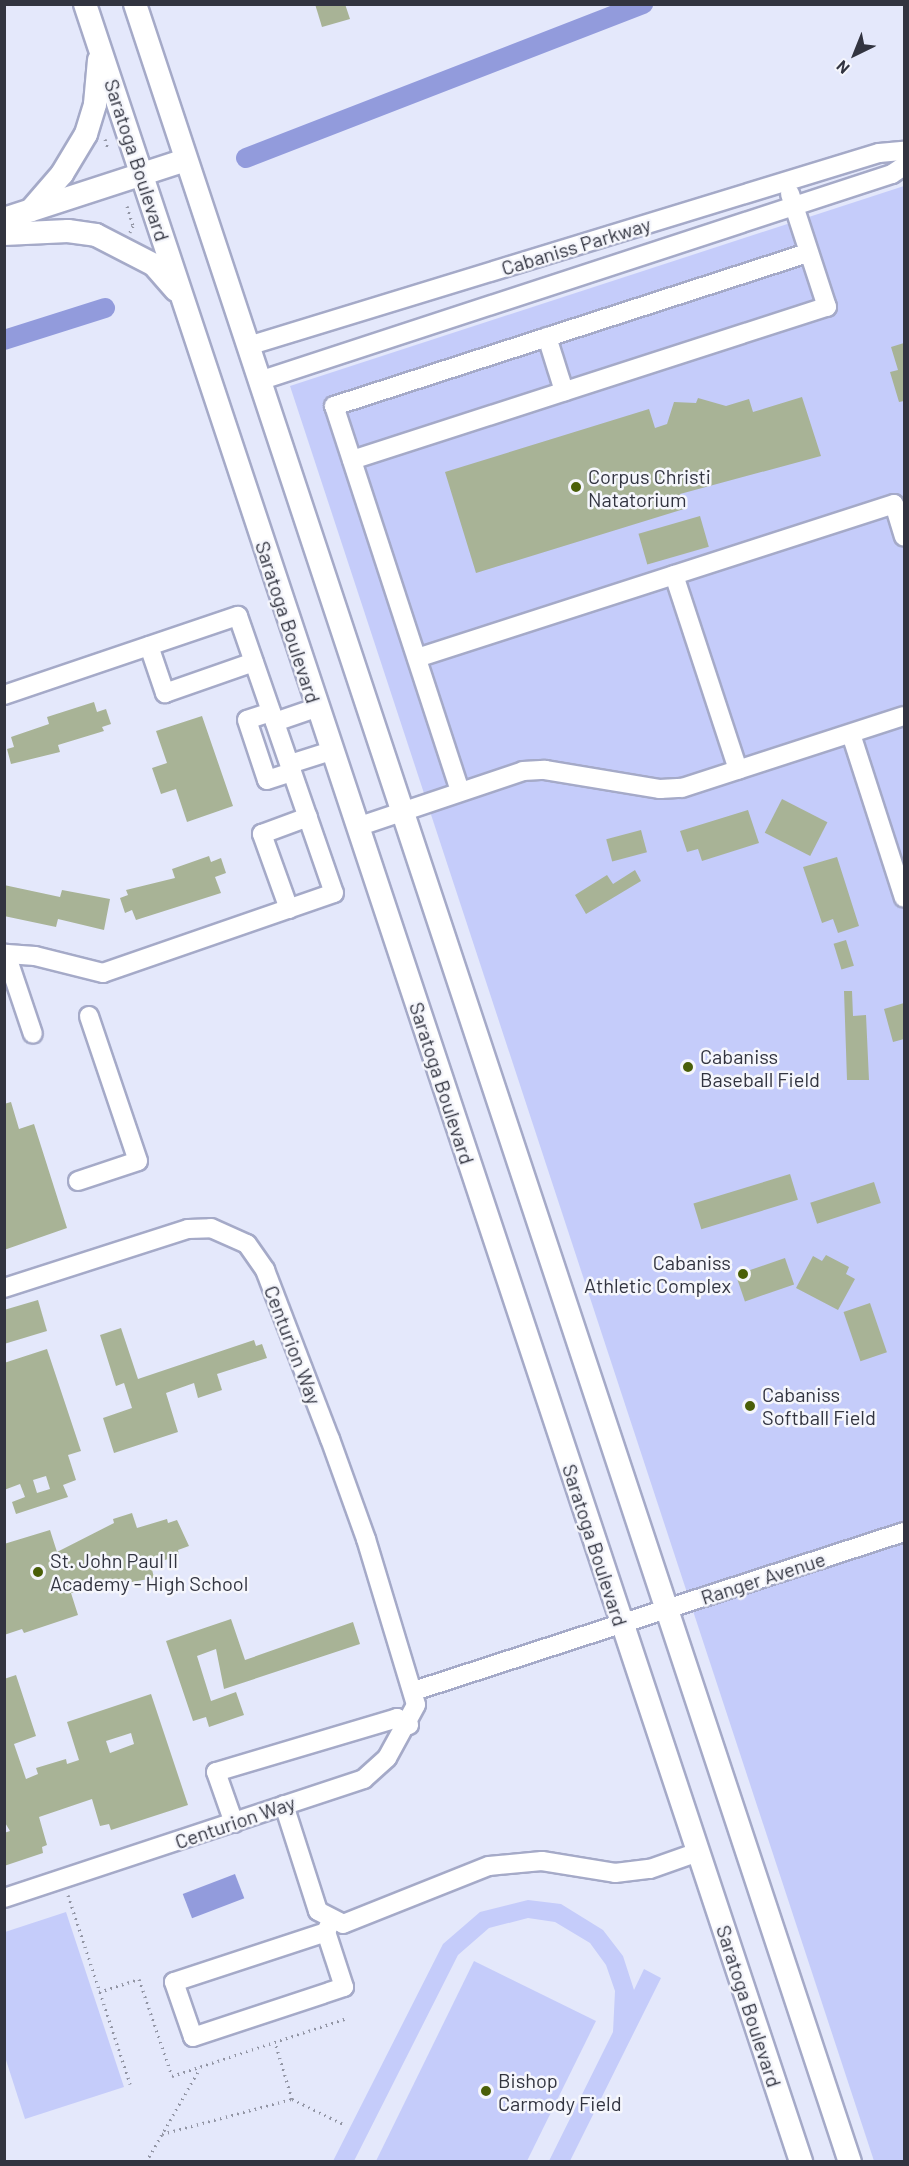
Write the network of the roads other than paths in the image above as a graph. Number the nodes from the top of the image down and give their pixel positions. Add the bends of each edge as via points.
1 (85, 4) edge
2 (135, 4) edge
3 (100, 49) junction
4 (904, 151) edge
5 (186, 159) junction
6 (904, 166) edge
7 (141, 174) junction
8 (786, 181) junction
9 (794, 206) junction
10 (31, 210) junction
11 (4, 219) edge
12 (4, 234) edge
13 (809, 253) junction
14 (182, 297) junction
15 (547, 337) junction
16 (248, 346) junction
17 (259, 381) junction
18 (564, 391) junction
19 (352, 460) junction
20 (904, 536) edge
21 (674, 575) junction
22 (149, 646) junction
23 (417, 658) junction
24 (254, 662) junction
25 (4, 695) edge
26 (316, 708) junction
27 (904, 716) edge
28 (273, 717) junction
29 (851, 734) junction
30 (331, 751) junction
31 (291, 768) junction
32 (738, 770) junction
33 (460, 791) junction
34 (402, 811) junction
35 (308, 818) junction
36 (357, 827) junction
37 (904, 898) edge
38 (289, 909) junction
39 (5, 954) edge
40 (89, 1016) dead end
41 (33, 1034) dead end
42 (78, 1181) dead end
43 (4, 1288) edge
44 (904, 1532) edge
45 (667, 1609) junction
46 (622, 1624) junction
47 (414, 1691) junction
48 (409, 1725) junction
49 (284, 1805) junction
50 (234, 1823) junction
51 (698, 1852) junction
52 (4, 1898) edge
53 (329, 1926) junction
54 (801, 2162) edge
55 (850, 2162) edge

1 - 3 main road, Saratoga Boulevard
2 - 5 main road
3 - 7 main road, Saratoga Boulevard
3 - 10 main road via 95,104 86,134 62,174
4 - 8 street, Cabaniss Parkway via 879,153
5 - 7 main road
5 - 16 main road
6 - 9 street, Cabaniss Parkway via 892,174
7 - 10 main road
7 - 14 main road, Saratoga Boulevard
8 - 9 street
8 - 16 street, Cabaniss Parkway
9 - 13 street
9 - 17 street, Cabaniss Parkway
10 - 11 main road
12 - 14 main road via 68,231 96,235 154,265
13 - 15 street
13 - 18 street via 827,307
14 - 26 main road, Saratoga Boulevard
15 - 18 street
15 - 19 street via 334,406
16 - 17 main road
17 - 34 main road
18 - 19 street
19 - 23 street
20 - 21 street via 894,504
21 - 23 street
21 - 32 street
22 - 24 street via 238,616
22 - 24 street via 165,693
22 - 25 street
23 - 33 street
24 - 28 street
26 - 28 street
26 - 30 main road, Saratoga Boulevard
27 - 29 street
28 - 31 street
28 - 31 street via 247,720 267,780
29 - 32 street
29 - 37 street
30 - 31 street
30 - 36 main road, Saratoga Boulevard
31 - 35 street
32 - 33 street via 672,789 523,771
33 - 34 street
34 - 36 street
34 - 45 main road
35 - 38 street via 334,893
35 - 38 street via 262,834
36 - 46 main road, Saratoga Boulevard
38 - 39 street via 103,973
39 - 41 street
40 - 42 street via 138,1161
43 - 47 street, Centurion Way via 188,1229 211,1228 247,1245 265,1270 330,1438
44 - 45 street, Ranger Avenue
45 - 46 street, Ranger Avenue
45 - 55 main road
46 - 47 street
46 - 51 main road, Saratoga Boulevard
47 - 48 street, Centurion Way via 416,1705
48 - 49 street, Centurion Way via 387,1758 364,1779
48 - 50 street via 397,1718 216,1772
49 - 50 street, Centurion Way
49 - 53 street via 318,1911
50 - 52 street, Centurion Way
51 - 53 street via 650,1869 615,1873 542,1862 489,1866 343,1924
51 - 54 main road, Saratoga Boulevard
53 - 53 street via 344,1987 193,2037 174,1982

